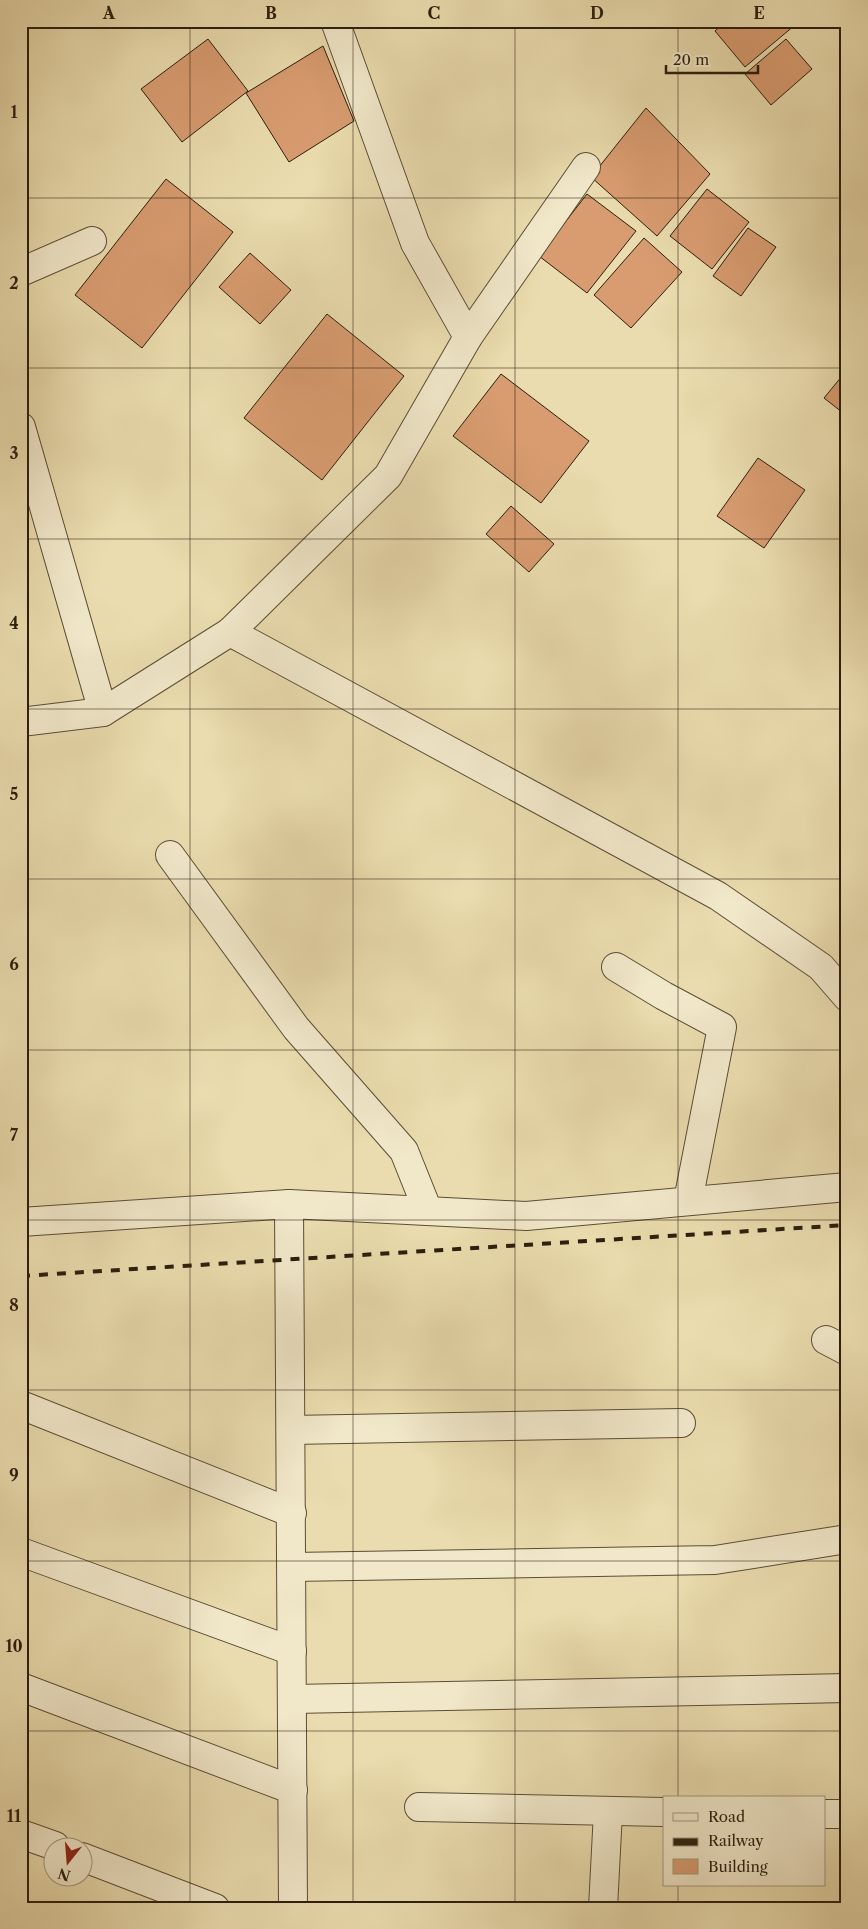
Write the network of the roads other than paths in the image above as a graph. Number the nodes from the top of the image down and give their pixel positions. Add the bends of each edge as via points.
1 (335, 21) edge
2 (586, 167) dead end
3 (92, 241) dead end
4 (21, 272) edge
5 (468, 337) junction
6 (21, 427) edge
7 (27, 469) edge
8 (230, 632) junction
9 (103, 712) junction
10 (21, 722) edge
11 (170, 855) dead end
12 (616, 967) dead end
13 (844, 986) edge
14 (847, 1187) edge
15 (688, 1202) junction
16 (289, 1204) junction
17 (428, 1212) junction
18 (21, 1222) edge
19 (21, 1405) edge
20 (681, 1424) dead end
21 (291, 1430) junction
22 (292, 1513) junction
23 (847, 1539) edge
24 (21, 1552) edge
25 (292, 1567) junction
26 (292, 1651) junction
27 (21, 1687) edge
28 (847, 1688) edge
29 (293, 1699) junction
30 (293, 1790) junction
31 (418, 1807) dead end
32 (608, 1812) junction
33 (663, 1812) edge
34 (826, 1814) edge
35 (847, 1814) edge
36 (21, 1834) edge
37 (42, 1842) edge
38 (92, 1861) edge
39 (215, 1908) edge
40 (294, 1908) edge
41 (603, 1908) edge

1 - 5 street via 415,243
2 - 5 street
3 - 4 street
5 - 8 street via 388,476
6 - 7 street
7 - 9 street
8 - 9 street
8 - 13 street via 718,896
9 - 10 street
11 - 17 street via 296,1028 404,1151
12 - 15 street via 722,1027
14 - 15 street
15 - 17 street via 526,1216
16 - 17 street
16 - 18 street
16 - 21 street
19 - 22 street
20 - 21 street
21 - 22 street
22 - 25 street
23 - 25 street via 715,1560
24 - 26 street
25 - 26 street
26 - 29 street
27 - 30 street
28 - 29 street
29 - 30 street
30 - 40 street
31 - 32 street
32 - 33 street
32 - 41 street
34 - 35 street
36 - 37 street
38 - 39 street

